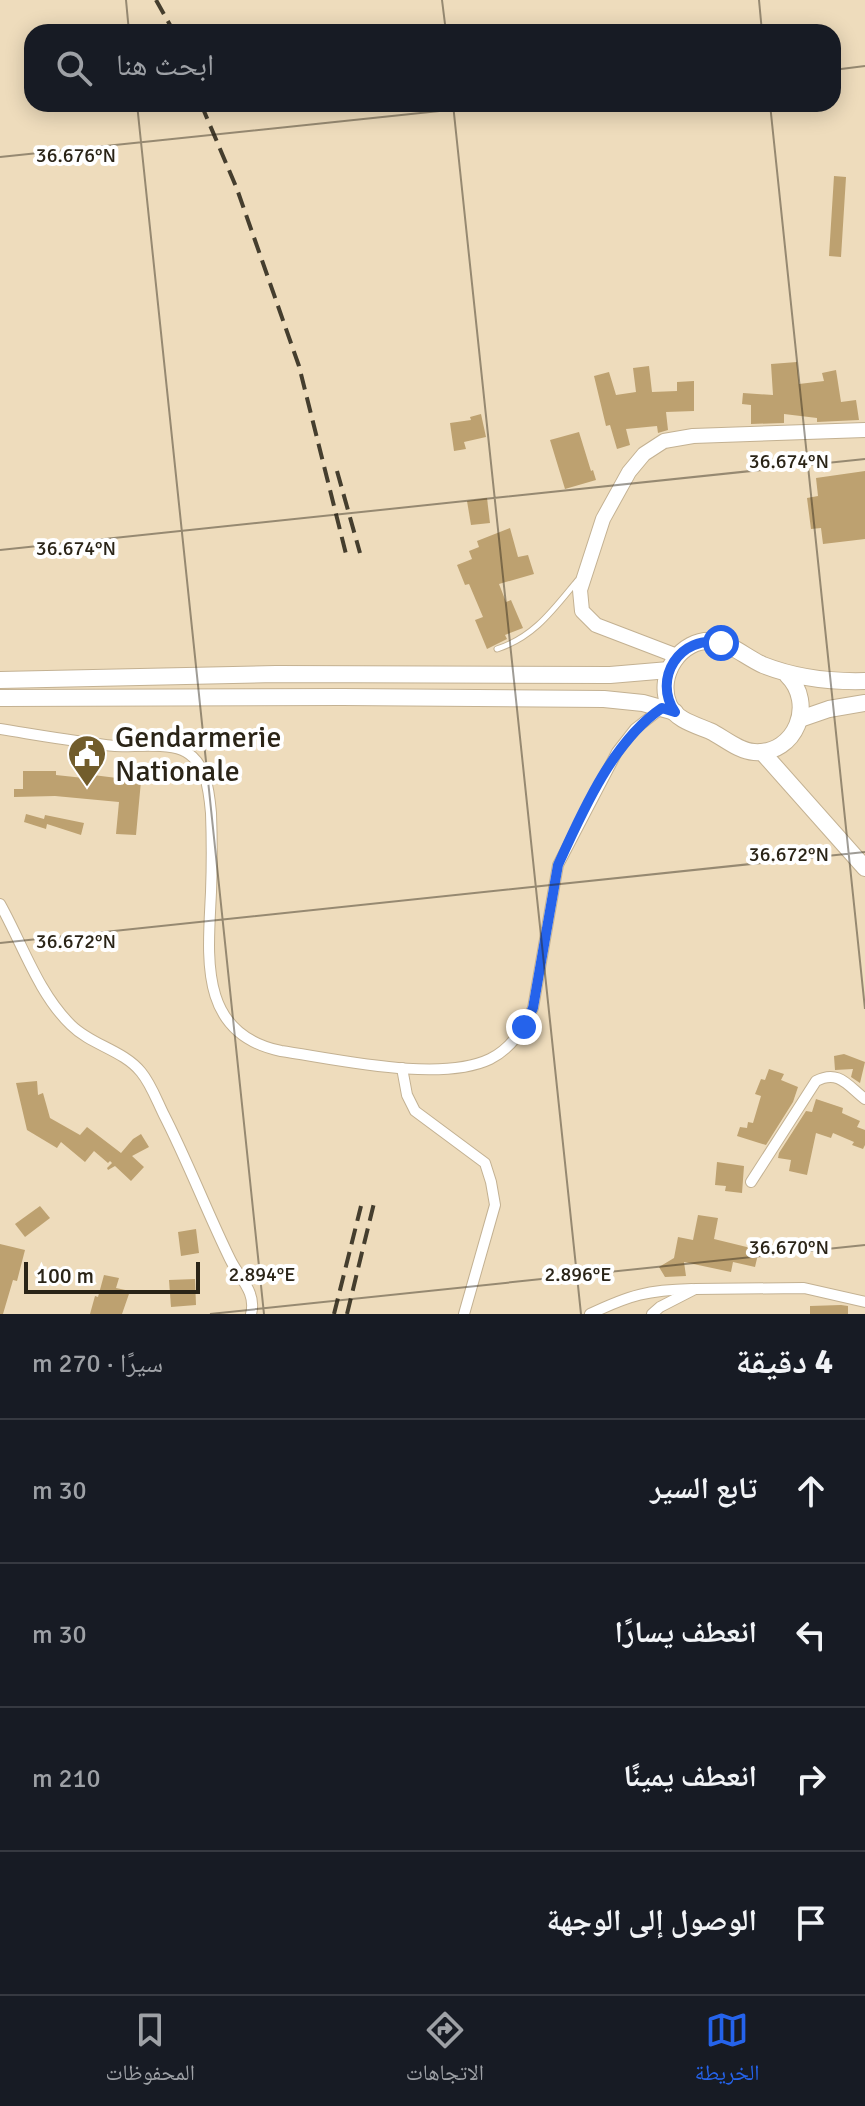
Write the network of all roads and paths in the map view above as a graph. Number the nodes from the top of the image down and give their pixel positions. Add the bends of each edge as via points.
1 (865, 430) edge
2 (588, 568) junction
3 (497, 649) dead end
4 (673, 663) junction
5 (787, 675) junction
6 (0, 680) edge
7 (861, 681) edge
8 (0, 698) edge
9 (861, 704) edge
10 (668, 710) junction
11 (800, 719) junction
12 (0, 729) edge
13 (762, 752) junction
14 (865, 868) edge
15 (0, 904) edge
16 (402, 1068) junction
17 (865, 1099) edge
18 (751, 1182) dead end
19 (695, 1289) junction
20 (865, 1302) edge
21 (251, 1314) edge
22 (464, 1314) edge
23 (590, 1314) edge
24 (652, 1314) edge

1 - 2 main road via 664,441 629,472 603,519
2 - 3 lane via 538,627
2 - 4 main road via 579,597 590,621
4 - 5 main road via 690,646 713,641
4 - 6 main road via 610,675
4 - 10 main road
5 - 7 main road
5 - 11 main road via 799,690
7 - 9 main road
8 - 10 main road via 604,699
9 - 11 main road
10 - 13 main road via 745,750
10 - 16 street via 635,729 617,752 558,865 533,1008 524,1027 502,1051 470,1066
11 - 13 main road via 789,739
12 - 16 street via 181,749 195,760 210,796 211,983 226,1019 245,1037 268,1048
13 - 14 main road
15 - 21 street via 63,1016 146,1078 231,1262 250,1291
16 - 22 street via 415,1111 485,1163 491,1182 495,1205
17 - 18 street via 836,1077 816,1081
19 - 20 street via 804,1288
19 - 23 street via 653,1290
19 - 24 street

